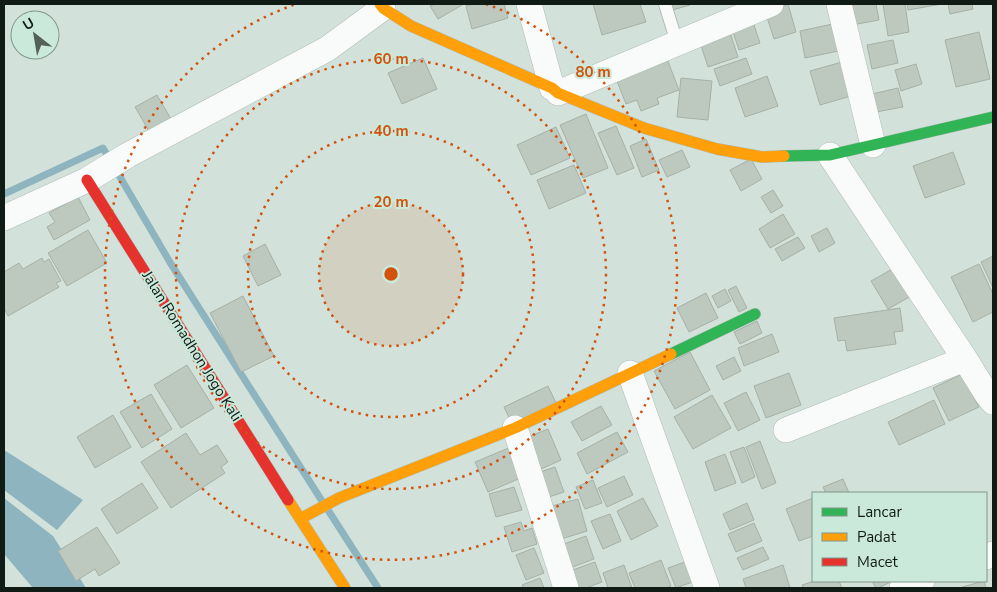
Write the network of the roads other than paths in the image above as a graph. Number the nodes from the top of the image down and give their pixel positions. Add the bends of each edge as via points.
1 (529, 4) edge
2 (665, 4) edge
3 (771, 4) edge
4 (838, 4) edge
5 (382, 6) edge
6 (677, 43) junction
7 (555, 90) junction
8 (993, 117) edge
9 (873, 145) junction
10 (830, 155) junction
11 (96, 174) junction
12 (4, 218) edge
13 (755, 314) dead end
14 (965, 359) junction
15 (630, 373) junction
16 (991, 393) edge
17 (515, 428) junction
18 (786, 430) dead end
19 (300, 519) junction
20 (919, 582) edge
21 (346, 588) edge
22 (566, 588) edge
23 (707, 588) edge
24 (902, 588) edge

1 - 7 street
2 - 6 lane
3 - 6 street
4 - 9 street
5 - 7 street via 411,26
5 - 11 street via 327,49
6 - 7 street
7 - 10 street via 644,128 717,149 762,157
8 - 9 street
9 - 10 street
10 - 14 street
11 - 12 street
11 - 19 street, Jalan Romadhon Jogo Kali
13 - 15 street
14 - 16 street
14 - 18 street
15 - 17 street
15 - 23 street
17 - 19 street via 339,498
17 - 22 street
19 - 21 street, Jalan Romadhon Jogo Kali
20 - 24 street

